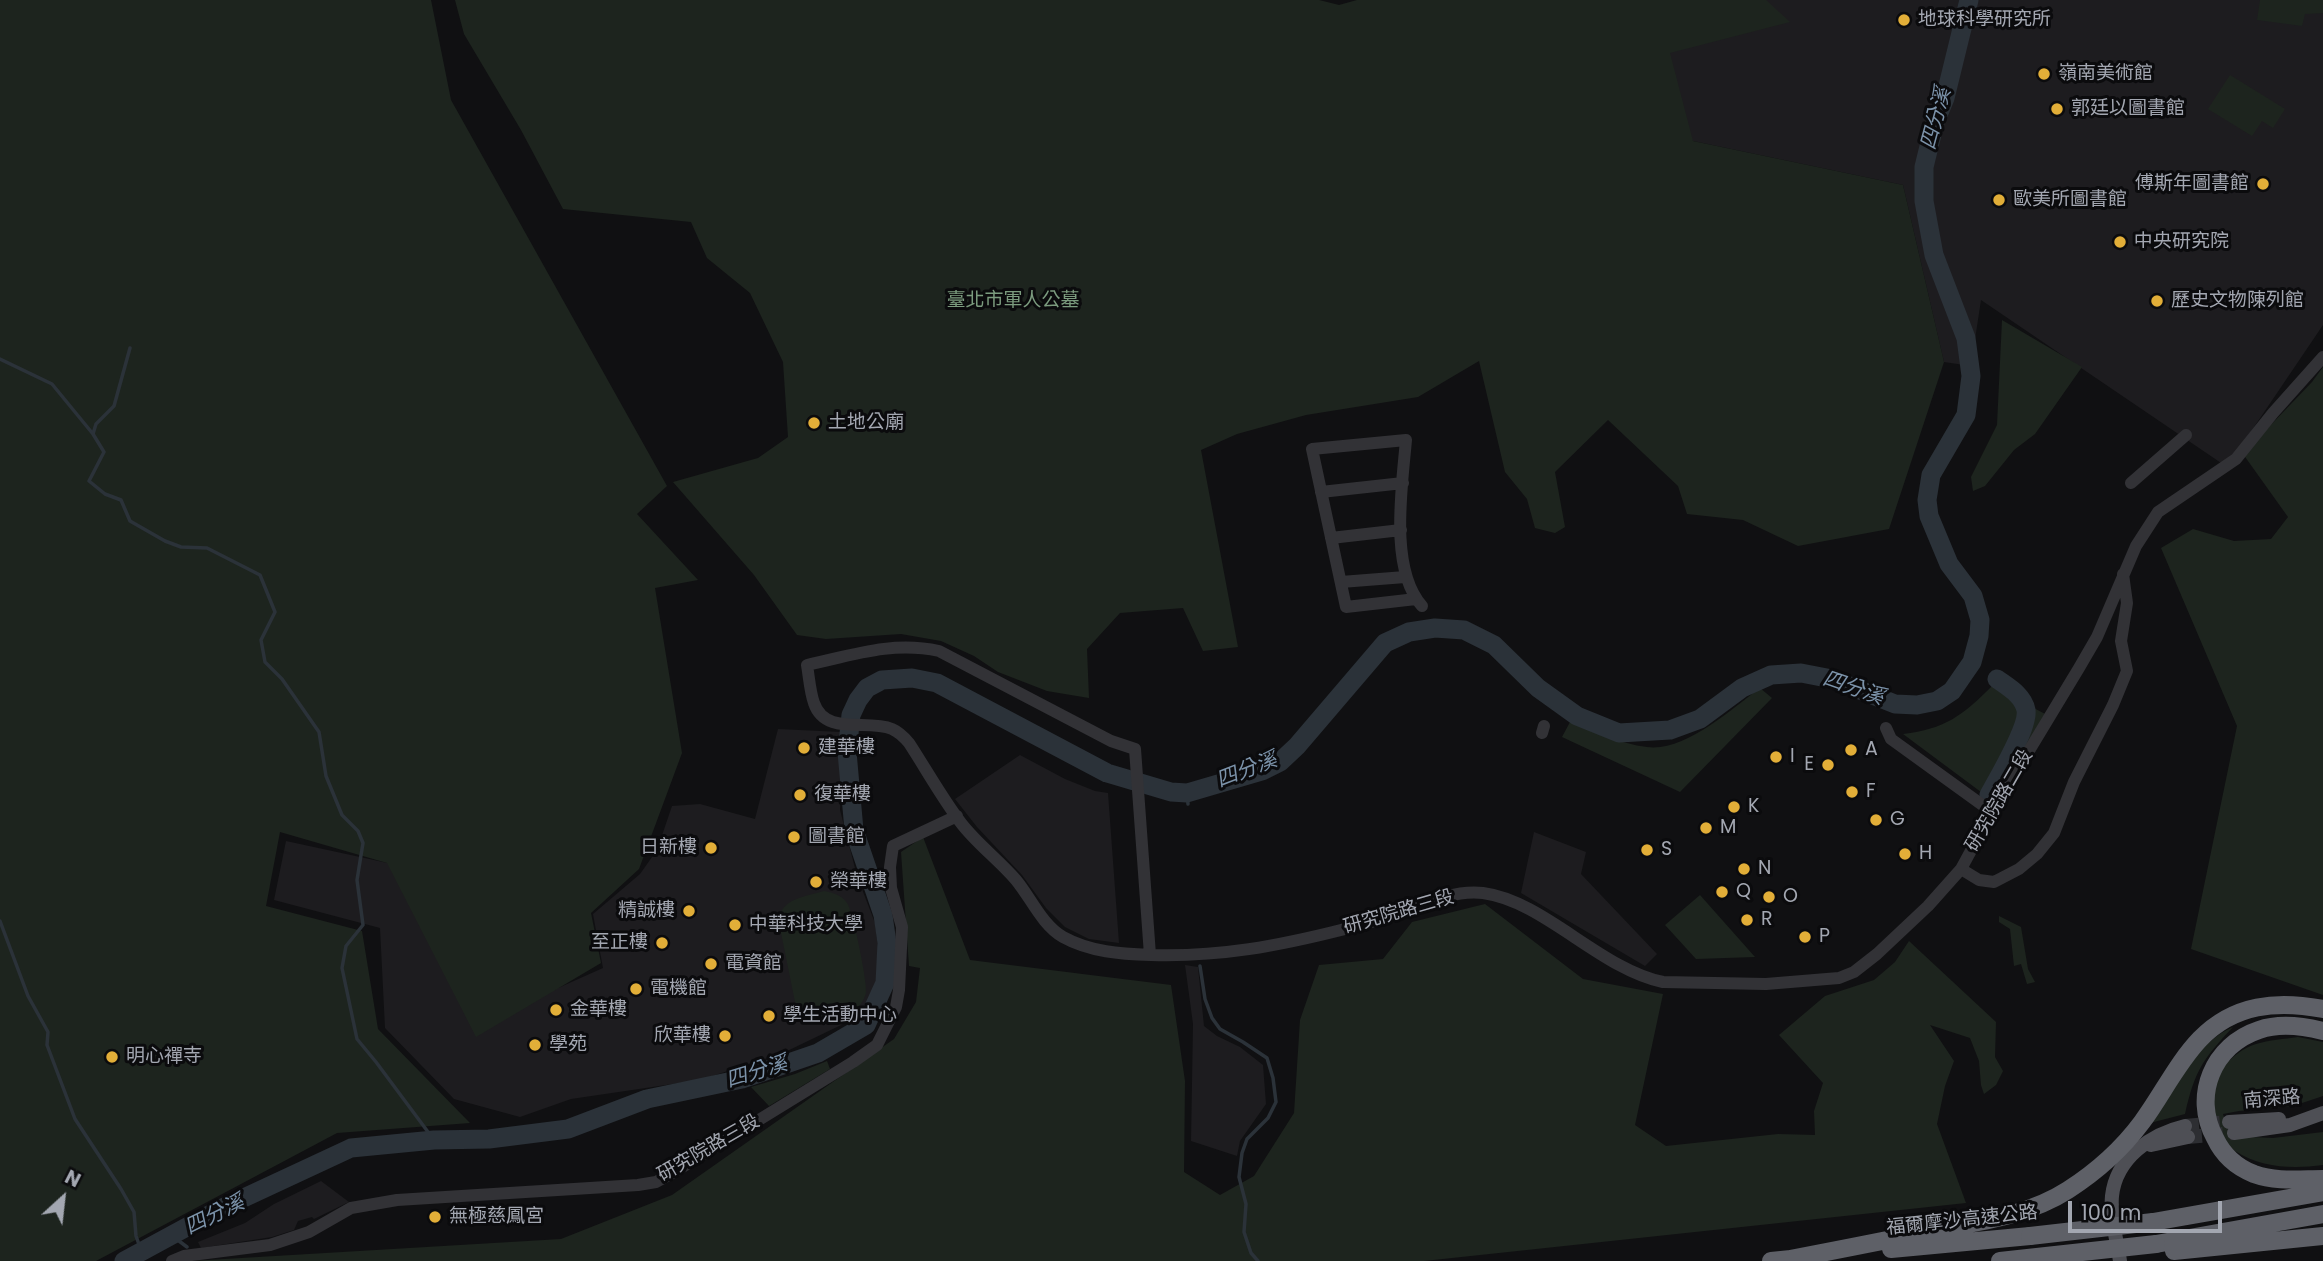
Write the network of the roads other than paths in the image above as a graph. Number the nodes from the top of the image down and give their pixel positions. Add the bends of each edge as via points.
1 (2323, 356) edge
2 (2186, 435) dead end
3 (1403, 483) junction
4 (2131, 483) dead end
5 (1321, 492) junction
6 (1401, 530) junction
7 (1331, 538) junction
8 (2123, 574) junction
9 (1405, 577) junction
10 (1341, 582) junction
11 (1885, 728) dead end
12 (1992, 812) junction
13 (957, 816) junction
14 (1961, 869) junction
15 (1150, 954) junction
16 (2323, 1009) edge
17 (2323, 1031) edge
18 (2321, 1114) edge
19 (2232, 1128) tunnel mouth
20 (2187, 1131) tunnel mouth
21 (2323, 1179) edge
22 (2323, 1192) edge
23 (2323, 1214) edge
24 (2323, 1237) edge
25 (2156, 1248) junction
26 (1790, 1259) edge
27 (172, 1261) edge
28 (1771, 1261) edge
29 (2000, 1261) edge
30 (2078, 1261) edge
31 (2120, 1261) edge

1 - 8 street, 研究院路二段 via 2236,459 2158,512
2 - 4 street
3 - 5 street
3 - 5 street via 1406,440 1312,449
3 - 6 street
5 - 7 street
6 - 7 street
6 - 9 street
7 - 10 street
8 - 12 street, 研究院路二段 via 2097,637
8 - 14 street, 研究院路二段 via 2127,603 2121,641 2127,671 2054,833 2019,869 1994,882 1979,880
9 - 10 street
9 - 10 street via 1419,602 1346,607
11 - 12 street via 1891,739
12 - 14 street, 研究院路二段
13 - 15 street, 研究院路三段 via 1061,936 1086,947
13 - 15 street, 研究院路三段 via 902,735 892,729 839,724 824,718 814,705 807,666 892,647 939,651 1111,741 1135,749
13 - 27 street, 研究院路三段 via 893,846 891,888 902,927 899,990 896,1007 877,1045 676,1171 638,1185 447,1196 351,1208 270,1245
14 - 15 street, 研究院路三段 via 1936,898 1854,972 1815,982 1648,979 1529,909 1483,893 1457,894 1281,946 1209,955
16 - 26 highway via 2285,1003 2258,1007 2218,1024 2193,1048 2123,1145 2088,1177 2047,1202 1978,1222
17 - 21 highway via 2277,1027 2243,1037 2213,1069 2204,1103 2207,1124 2236,1165 2273,1179
18 - 19 main road, 南深路 via 2290,1125
20 - 31 main road via 2165,1130 2150,1139 2115,1182 2112,1196
22 - 26 highway, 福爾摩沙高速公路, bridge via 2153,1222
23 - 25 highway
24 - 25 highway
25 - 29 highway, bridge
25 - 30 highway
26 - 28 highway, 福爾摩沙高速公路

